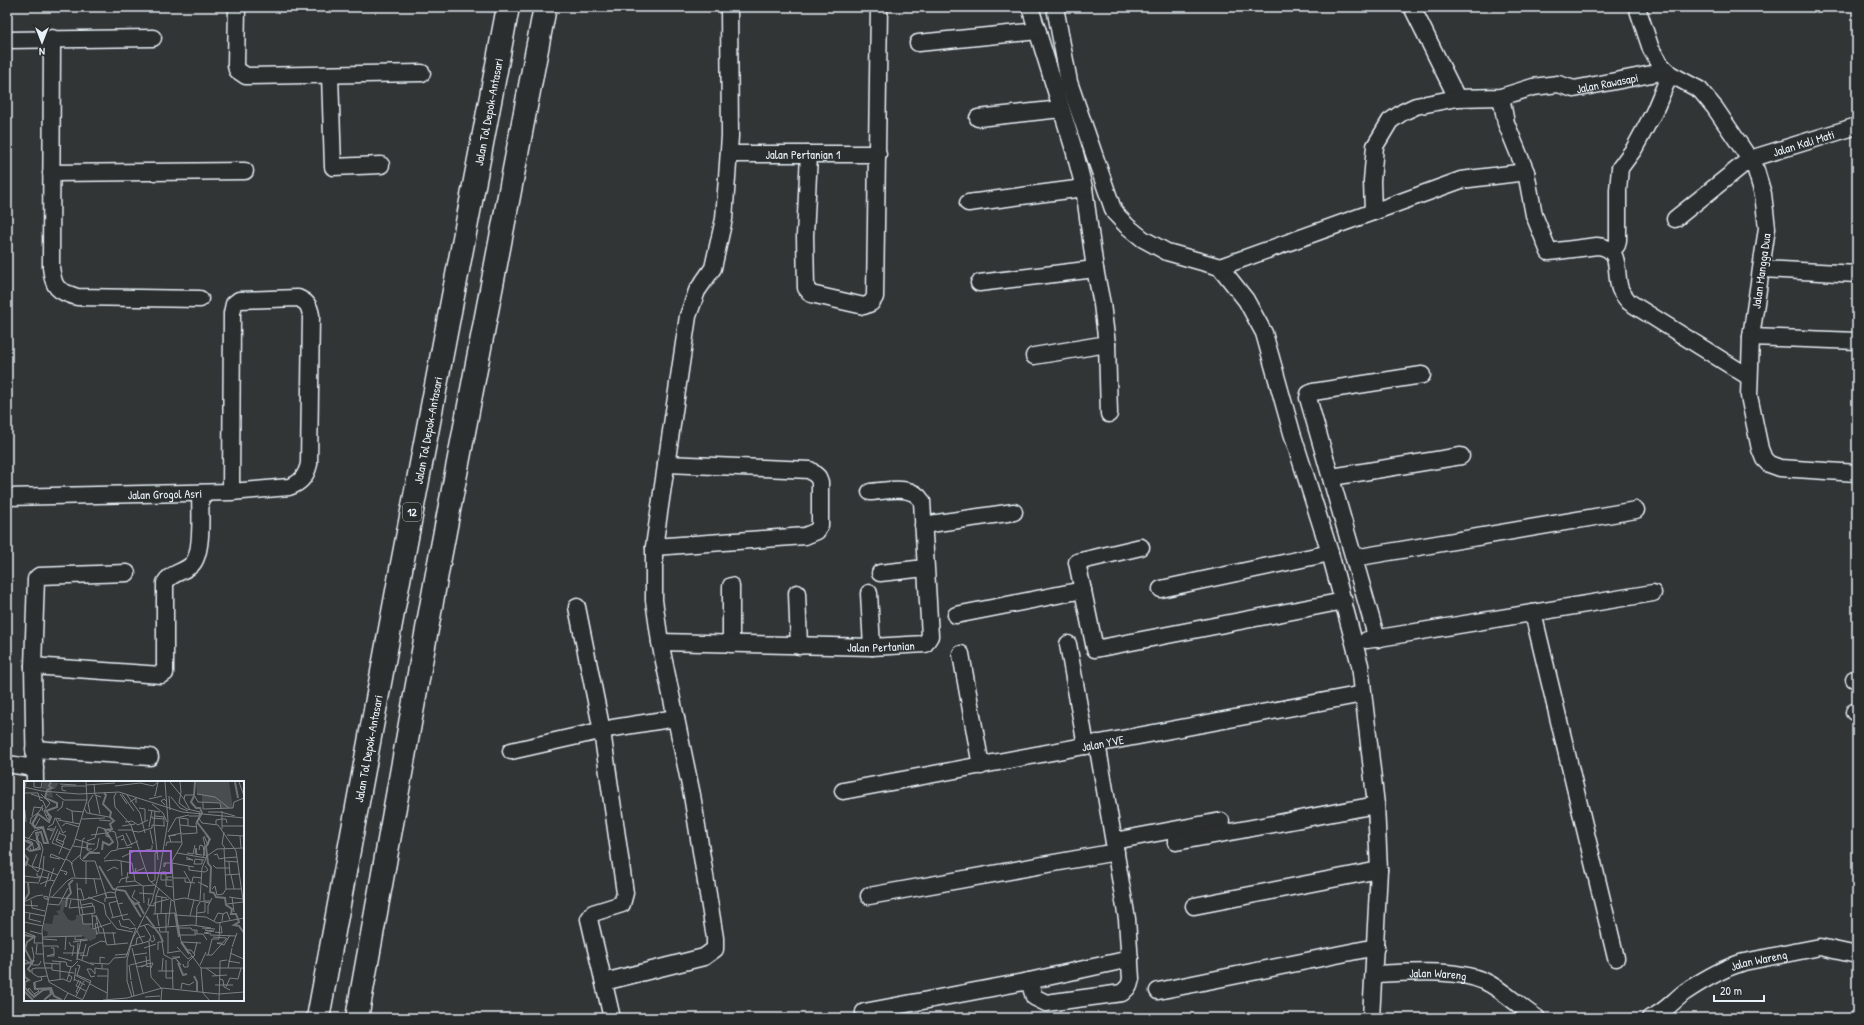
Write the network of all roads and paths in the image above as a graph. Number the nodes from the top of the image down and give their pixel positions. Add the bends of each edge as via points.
1 (237, 7) edge
2 (508, 7) edge
3 (545, 7) edge
4 (729, 7) edge
5 (879, 7) edge
6 (1030, 7) edge
7 (1055, 7) edge
8 (1412, 7) edge
9 (1637, 7) edge
10 (1038, 31) junction
11 (52, 38) junction
12 (153, 38) dead end
13 (7, 40) edge
14 (918, 43) dead end
15 (1668, 72) junction
16 (422, 74) dead end
17 (330, 75) junction
18 (1501, 97) junction
19 (1457, 98) junction
20 (1061, 109) junction
21 (978, 118) dead end
22 (1857, 126) edge
23 (729, 154) junction
24 (809, 154) junction
25 (878, 154) junction
26 (1750, 159) junction
27 (381, 165) dead end
28 (245, 171) dead end
29 (1526, 172) junction
30 (51, 173) junction
31 (1084, 188) junction
32 (968, 203) dead end
33 (1373, 212) junction
34 (1675, 219) dead end
35 (1612, 251) junction
36 (1220, 267) junction
37 (1095, 268) junction
38 (1762, 269) junction
39 (1857, 274) edge
40 (979, 283) dead end
41 (200, 299) dead end
42 (1751, 337) junction
43 (1857, 341) edge
44 (1106, 344) junction
45 (1034, 356) dead end
46 (1422, 375) dead end
47 (1749, 377) junction
48 (1109, 414) dead end
49 (1461, 456) dead end
50 (666, 464) junction
51 (1857, 473) edge
52 (1332, 477) junction
53 (231, 492) junction
54 (870, 492) dead end
55 (200, 493) junction
56 (7, 497) edge
57 (1636, 510) dead end
58 (1014, 512) dead end
59 (923, 525) junction
60 (654, 547) junction
61 (1141, 547) dead end
62 (1330, 553) junction
63 (1354, 558) junction
64 (925, 568) junction
65 (127, 573) dead end
66 (880, 573) dead end
67 (731, 586) dead end
68 (1161, 589) dead end
69 (1083, 590) junction
70 (797, 592) dead end
71 (869, 593) dead end
72 (1653, 593) dead end
73 (1344, 601) junction
74 (578, 607) dead end
75 (1533, 613) junction
76 (956, 615) dead end
77 (1377, 639) junction
78 (660, 642) junction
79 (1356, 643) junction
80 (731, 644) junction
81 (1068, 644) dead end
82 (799, 646) junction
83 (872, 647) junction
84 (961, 654) dead end
85 (33, 666) junction
86 (1363, 694) junction
87 (676, 718) junction
88 (602, 731) junction
89 (1091, 744) junction
90 (34, 748) junction
91 (511, 751) dead end
92 (150, 757) dead end
93 (7, 764) edge
94 (981, 766) junction
95 (35, 775) edge
96 (843, 791) dead end
97 (1376, 805) junction
98 (1221, 821) dead end
99 (1176, 842) dead end
100 (1115, 846) junction
101 (1379, 870) junction
102 (869, 896) dead end
103 (1194, 906) dead end
104 (1376, 947) junction
105 (1857, 955) edge
106 (1616, 958) dead end
107 (1130, 959) junction
108 (1374, 974) junction
109 (1029, 981) junction
110 (604, 982) junction
111 (1158, 991) dead end
112 (864, 1012) dead end
113 (318, 1018) edge
114 (357, 1018) edge
115 (612, 1018) edge
116 (1371, 1018) edge
117 (1537, 1018) edge
118 (1650, 1018) edge

1 - 17 street via 236,65 240,74 251,77
2 - 113 highway, Jalan Tol Depok–Antasari / 12
3 - 114 highway via 440,560
4 - 23 street
5 - 25 street
6 - 10 street
7 - 36 street via 1069,82 1114,212 1143,239 1167,252
8 - 19 street
9 - 15 street, Jalan Mangga Dua via 1651,50
10 - 14 street
10 - 20 street
11 - 12 street
11 - 13 street
11 - 30 street
15 - 18 street, Jalan Rawasapi via 1574,88 1558,84 1533,87
15 - 26 street, Jalan Mangga Dua via 1700,90
15 - 35 street via 1654,112 1634,149 1620,168 1618,240
16 - 17 street
17 - 27 street via 333,167
18 - 19 street, Jalan Rawasapi
18 - 29 street via 1506,123
19 - 33 street, Jalan Rawasapi via 1416,106 1390,121 1375,146
20 - 21 street
20 - 31 street
22 - 26 street, Jalan Kali Mati
23 - 24 street, Jalan Pertanian 1
23 - 50 street via 724,219 717,256 713,268 695,296 688,316
24 - 25 street, Jalan Pertanian 1
24 - 25 street via 805,236 806,288 811,294 858,306 871,303 875,297
26 - 34 street
26 - 38 street, Jalan Mangga Dua via 1763,194 1767,228
28 - 30 street
29 - 33 street via 1461,180
29 - 35 street via 1534,215 1549,252 1597,246
30 - 41 street via 53,284 63,292 77,297
31 - 32 street
31 - 37 street
33 - 36 street
35 - 47 street via 1620,289 1629,302
36 - 62 street via 1246,300 1264,333
37 - 40 street
37 - 44 street
38 - 39 street
38 - 42 street, Jalan Mangga Dua
42 - 43 street
42 - 47 street, Jalan Mangga Dua
44 - 45 street
44 - 48 street
46 - 52 street via 1310,394 1308,398
47 - 51 street, Jalan Mangga Dua via 1760,449 1769,464 1780,468
49 - 52 street
50 - 60 street
50 - 60 street via 810,470 820,482 820,525 817,531 805,536
52 - 63 street
53 - 53 street, Jalan Grogol Asri via 289,487 297,484 307,472 311,315 310,306 298,298 239,300 234,304
53 - 55 street, Jalan Grogol Asri
54 - 59 street, Jalan Pertanian via 906,490 918,495 922,501
55 - 56 street, Jalan Grogol Asri
55 - 85 street via 197,558 190,567 169,577 165,583 165,673 161,675
57 - 63 street
58 - 59 street
59 - 64 street, Jalan Pertanian
60 - 78 street via 654,600
61 - 69 street via 1077,562
62 - 68 street
62 - 73 street
63 - 77 street
64 - 66 street
64 - 83 street, Jalan Pertanian via 930,636 928,640 921,645
65 - 85 street via 39,576 35,584
67 - 80 street
69 - 73 street via 1094,649
69 - 76 street
70 - 82 street
71 - 83 street
72 - 75 street
73 - 79 street
74 - 88 street
75 - 77 street
75 - 106 street
77 - 79 street
78 - 80 street, Jalan Pertanian
78 - 87 street
79 - 86 street
80 - 82 street, Jalan Pertanian
81 - 89 street
82 - 83 street, Jalan Pertanian
84 - 94 street
85 - 90 street
86 - 89 street, Jalan YVE
86 - 97 street
87 - 88 street
87 - 110 street via 696,818 715,949 704,957
88 - 91 street
88 - 110 street via 625,893 622,904 593,913 590,919
89 - 94 street, Jalan YVE
89 - 100 street
90 - 92 street
90 - 95 street
93 - 95 street
94 - 96 street, Jalan YVE
97 - 99 street
97 - 101 street
98 - 100 street
100 - 102 street
100 - 107 street via 1128,919
101 - 103 street
101 - 104 street
104 - 108 street
104 - 111 street
105 - 118 street, Jalan Wareng via 1820,947 1732,965 1684,993 1659,1014
107 - 109 street
107 - 109 street via 1129,986 1122,993 1046,1003 1034,997
108 - 116 street
108 - 117 street, Jalan Wareng via 1435,973 1483,981
109 - 112 street
110 - 115 street

